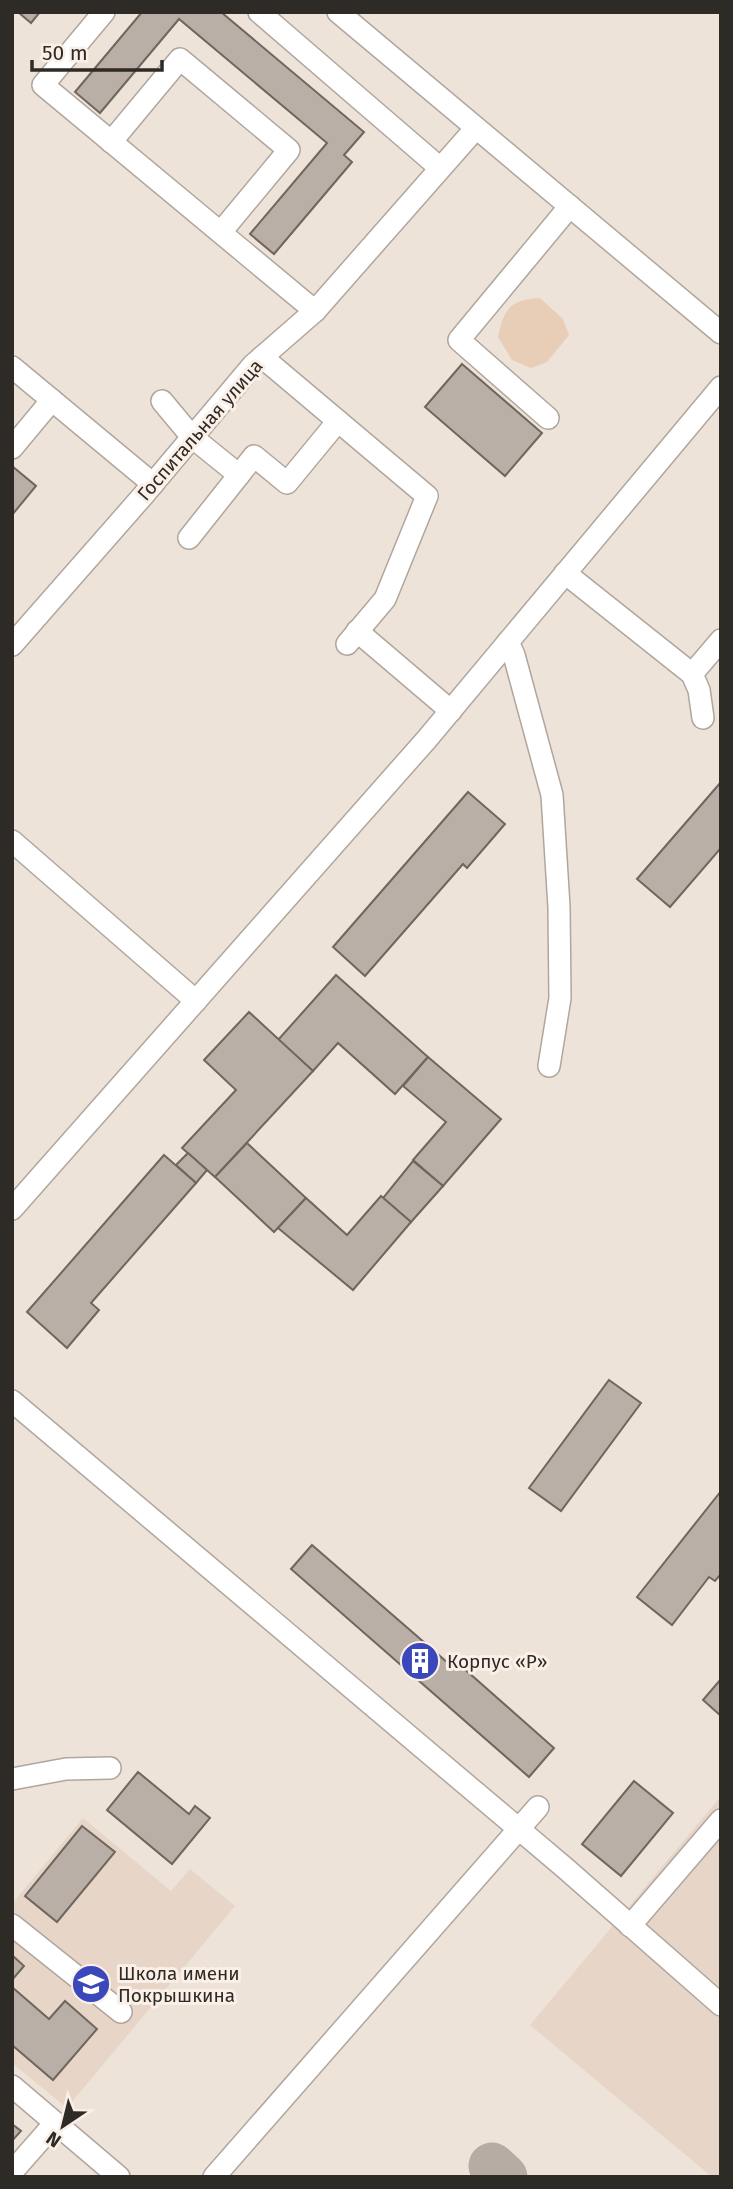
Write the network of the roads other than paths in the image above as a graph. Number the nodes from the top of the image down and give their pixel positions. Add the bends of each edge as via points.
1 (104, 12) edge
2 (258, 12) edge
3 (338, 12) edge
4 (476, 128) junction
5 (111, 142) junction
6 (440, 168) junction
7 (570, 206) junction
8 (221, 232) junction
9 (315, 311) junction
10 (721, 333) edge
11 (262, 357) junction
12 (12, 367) edge
13 (721, 387) edge
14 (52, 400) junction
15 (162, 401) dead end
16 (548, 418) dead end
17 (338, 421) junction
18 (192, 438) junction
19 (12, 448) edge
20 (239, 475) junction
21 (152, 484) junction
22 (189, 538) dead end
23 (565, 573) junction
24 (721, 640) edge
25 (508, 642) junction
26 (12, 645) edge
27 (692, 674) junction
28 (451, 711) junction
29 (703, 718) dead end
30 (12, 841) edge
31 (196, 1001) junction
32 (549, 1066) dead end
33 (12, 1209) edge
34 (12, 1401) edge
35 (110, 1768) dead end
36 (12, 1779) edge
37 (538, 1807) dead end
38 (721, 1820) edge
39 (518, 1831) junction
40 (12, 1925) edge
41 (630, 1926) junction
42 (721, 2005) edge
43 (121, 2012) dead end
44 (12, 2086) edge
45 (55, 2123) junction
46 (12, 2172) edge
47 (119, 2177) edge
48 (215, 2177) edge

1 - 5 street via 43,85
2 - 6 street
3 - 4 street
4 - 6 street, Госпитальная улица
4 - 7 street
5 - 8 street
5 - 8 street via 180,59 289,150
6 - 9 street, Госпитальная улица
7 - 10 street
7 - 16 street via 459,340
8 - 9 street
9 - 11 street, Госпитальная улица
11 - 17 street
11 - 18 street, Госпитальная улица
12 - 14 street
13 - 23 street
14 - 19 street
14 - 21 street
15 - 18 street
17 - 20 street via 287,483 254,456
17 - 28 street via 427,496 384,599 352,638
18 - 20 street
18 - 21 street, Госпитальная улица
20 - 22 street
21 - 26 street, Госпитальная улица
23 - 25 street
23 - 27 street
24 - 27 street
25 - 28 street
25 - 32 street via 552,794 560,998
27 - 29 street
28 - 31 street
30 - 31 street
31 - 33 street
34 - 39 street
35 - 36 street via 66,1769
37 - 39 street
38 - 41 street
39 - 41 street
39 - 48 street
40 - 43 street
41 - 42 street
44 - 45 street
45 - 46 street
45 - 47 street

